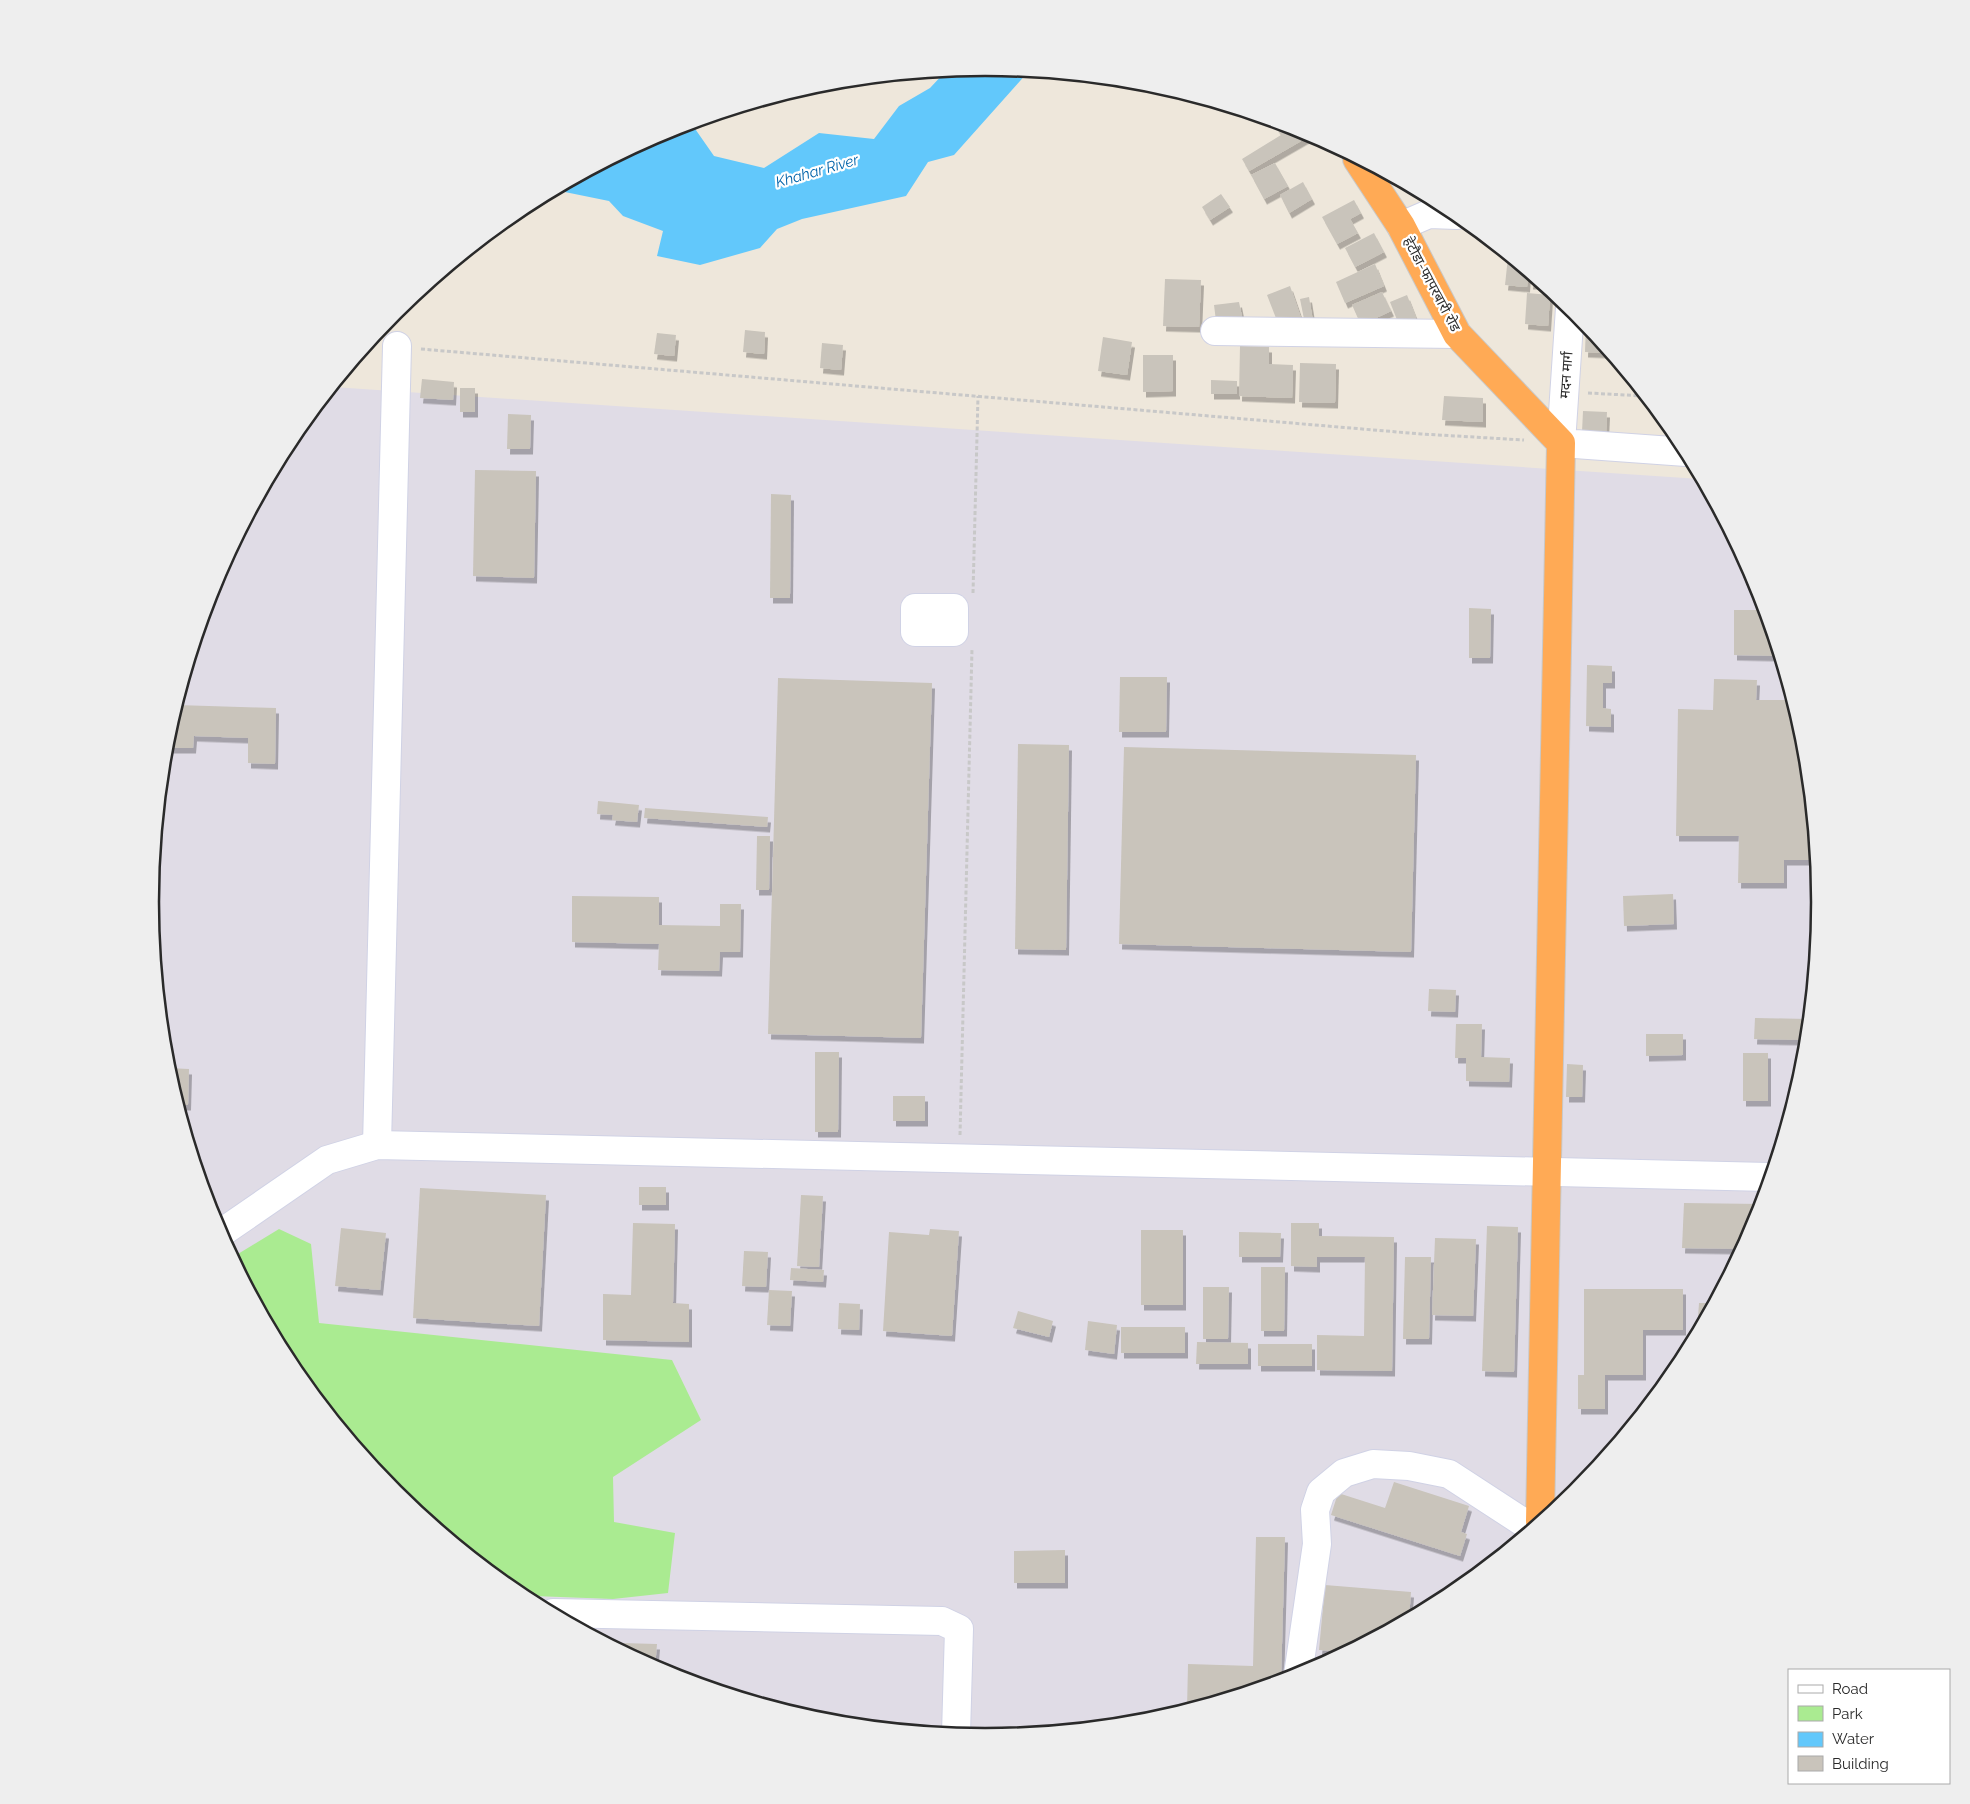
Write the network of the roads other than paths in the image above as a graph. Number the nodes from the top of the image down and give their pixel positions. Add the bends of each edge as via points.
1 (1363, 168) edge
2 (1430, 206) edge
3 (1401, 226) junction
4 (1569, 318) edge
5 (1215, 331) dead end
6 (1457, 334) junction
7 (396, 346) road end
8 (1561, 442) junction
9 (1677, 451) edge
10 (377, 1145) junction
11 (1547, 1172) junction
12 (1763, 1177) edge
13 (227, 1228) edge
14 (1540, 1513) edge
15 (1527, 1525) edge
16 (566, 1613) edge
17 (1299, 1666) edge
18 (956, 1727) edge

1 - 3 highway, हेटौडा-फापरबारी रोड
2 - 3 street
3 - 6 highway, हेटौडा-फापरबारी रोड
4 - 8 street, मदन मार्ग
5 - 6 street
6 - 8 highway, हेटौडा-फापरबारी रोड
7 - 10 street
8 - 9 street
8 - 11 highway
10 - 11 street
10 - 13 street via 327,1160
11 - 12 street
11 - 14 highway
15 - 17 street via 1449,1474 1409,1466 1373,1464 1344,1473 1322,1492 1315,1510 1317,1544
16 - 18 street via 942,1621 959,1629

